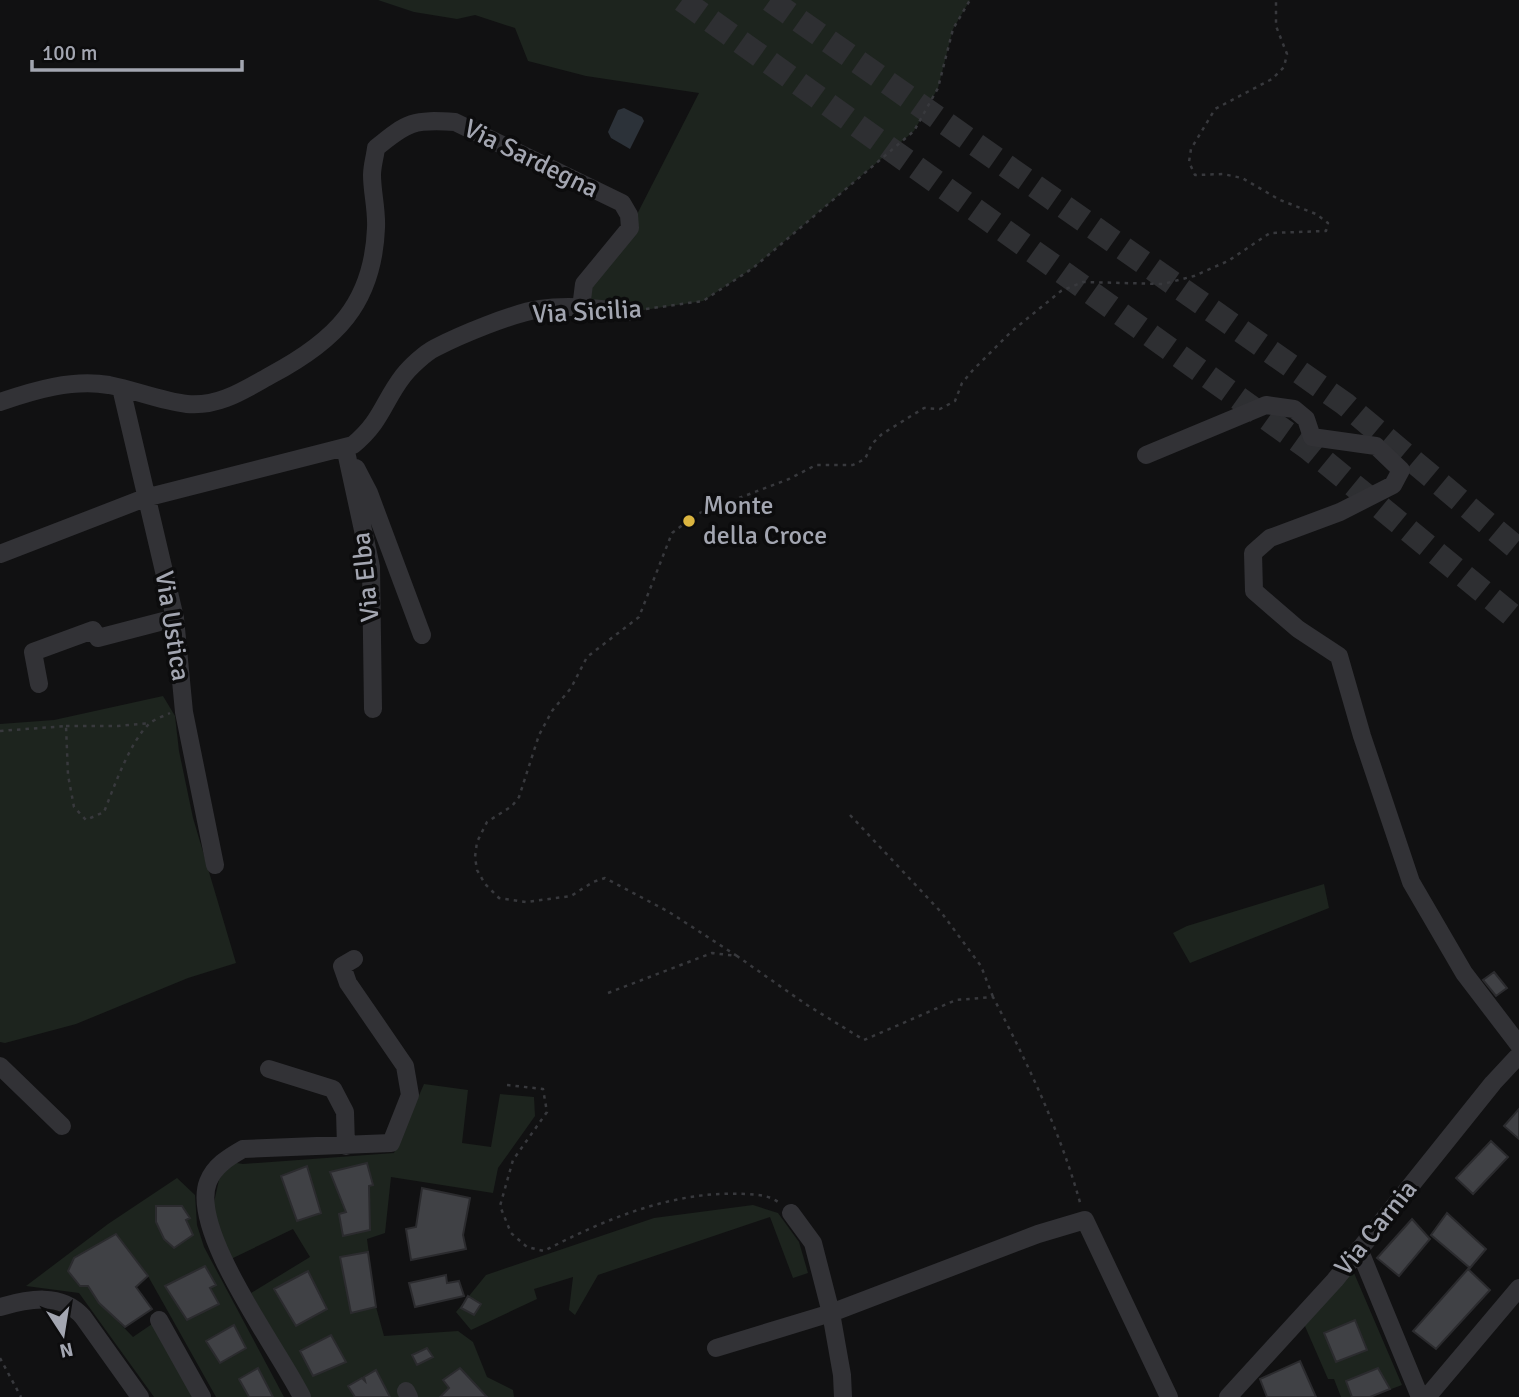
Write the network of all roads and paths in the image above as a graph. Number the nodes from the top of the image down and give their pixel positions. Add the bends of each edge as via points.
1 (970, 0) edge
2 (1276, 0) edge
3 (582, 308) junction
4 (631, 312) joint
5 (121, 388) junction
6 (0, 402) edge
7 (345, 447) junction
8 (1146, 455) dead end
9 (145, 498) junction
10 (0, 554) edge
11 (175, 618) junction
12 (422, 635) dead end
13 (39, 684) dead end
14 (373, 709) dead end
15 (184, 712) junction
16 (150, 723) junction
17 (66, 726) junction
18 (0, 731) edge
19 (850, 815) dead end
20 (215, 865) dead end
21 (737, 956) junction
22 (354, 959) dead end
23 (608, 993) dead end
24 (993, 997) junction
25 (1519, 1045) edge
26 (1519, 1055) edge
27 (0, 1066) edge
28 (269, 1069) dead end
29 (507, 1085) dead end
30 (62, 1126) dead end
31 (346, 1146) junction
32 (791, 1213) joint
33 (1085, 1220) junction
34 (1359, 1249) junction
35 (1519, 1288) edge
36 (0, 1307) edge
37 (831, 1313) junction
38 (159, 1320) dead end
39 (716, 1348) dead end
40 (0, 1358) edge
41 (21, 1397) edge
42 (140, 1397) edge
43 (202, 1397) edge
44 (302, 1397) edge
45 (843, 1397) edge
46 (1169, 1397) edge
47 (1228, 1397) edge
48 (1420, 1397) edge
49 (1427, 1397) edge

1 - 4 path, Via Sicilia via 953,29 938,88 914,131 753,268 703,301
2 - 21 path via 1276,26 1287,54 1284,67 1272,79 1215,109 1191,149 1189,162 1195,175 1242,178 1315,214 1328,223 1326,231 1270,233 1228,261 1163,284 1083,282 1061,291 973,370 955,401 940,409 924,408 882,434 865,459 853,465 816,465 697,514 672,533 639,617 587,657 539,735 519,797 487,822 477,842 477,870 499,898 526,902 571,896 605,878
3 - 4 street, Via Sicilia
3 - 5 street, Via Sardegna via 584,284 629,228 629,215 622,203 455,122 425,120 399,128 376,148 373,258 363,291 329,339 225,400 185,404
3 - 7 street, Via Sicilia via 540,309 433,349 404,375 368,433
5 - 6 street, Via Sardegna via 73,382
5 - 9 street, Via Ustica
7 - 9 street, Via Sicilia
7 - 12 street via 369,493
7 - 14 street, Via Elba via 370,567
8 - 25 street via 1266,405 1294,409 1306,419 1312,438 1376,446 1401,470 1393,485 1340,512 1270,538 1253,553 1255,591 1298,629 1339,656 1411,882 1464,972
9 - 10 street, Via Sicilia
9 - 11 street, Via Ustica
11 - 13 street via 98,638 93,630 33,652
11 - 15 street, Via Ustica
15 - 16 path via 172,712
15 - 20 street, Via Ustica
16 - 17 path
16 - 17 path via 125,762 104,812 86,820 74,807
17 - 18 path
19 - 24 path via 941,912 981,966
21 - 23 path via 712,953
21 - 24 path via 863,1040 956,1000
22 - 31 street via 342,966 348,983 405,1066 411,1095 391,1143
24 - 33 path via 1068,1159
26 - 34 street, Via Carnia
27 - 30 street
28 - 31 street via 332,1089 345,1112
29 - 32 path via 543,1089 547,1112 513,1160 500,1206 511,1233 527,1247 544,1251 640,1209 716,1192 771,1196
31 - 44 street via 243,1149 223,1161 208,1182 206,1214 218,1250
32 - 37 street via 813,1243
33 - 37 street
33 - 46 street
34 - 47 street, Via Carnia
34 - 48 street
35 - 49 street
36 - 42 street via 48,1299 73,1307
37 - 39 street
37 - 45 street
38 - 43 street
40 - 41 path

